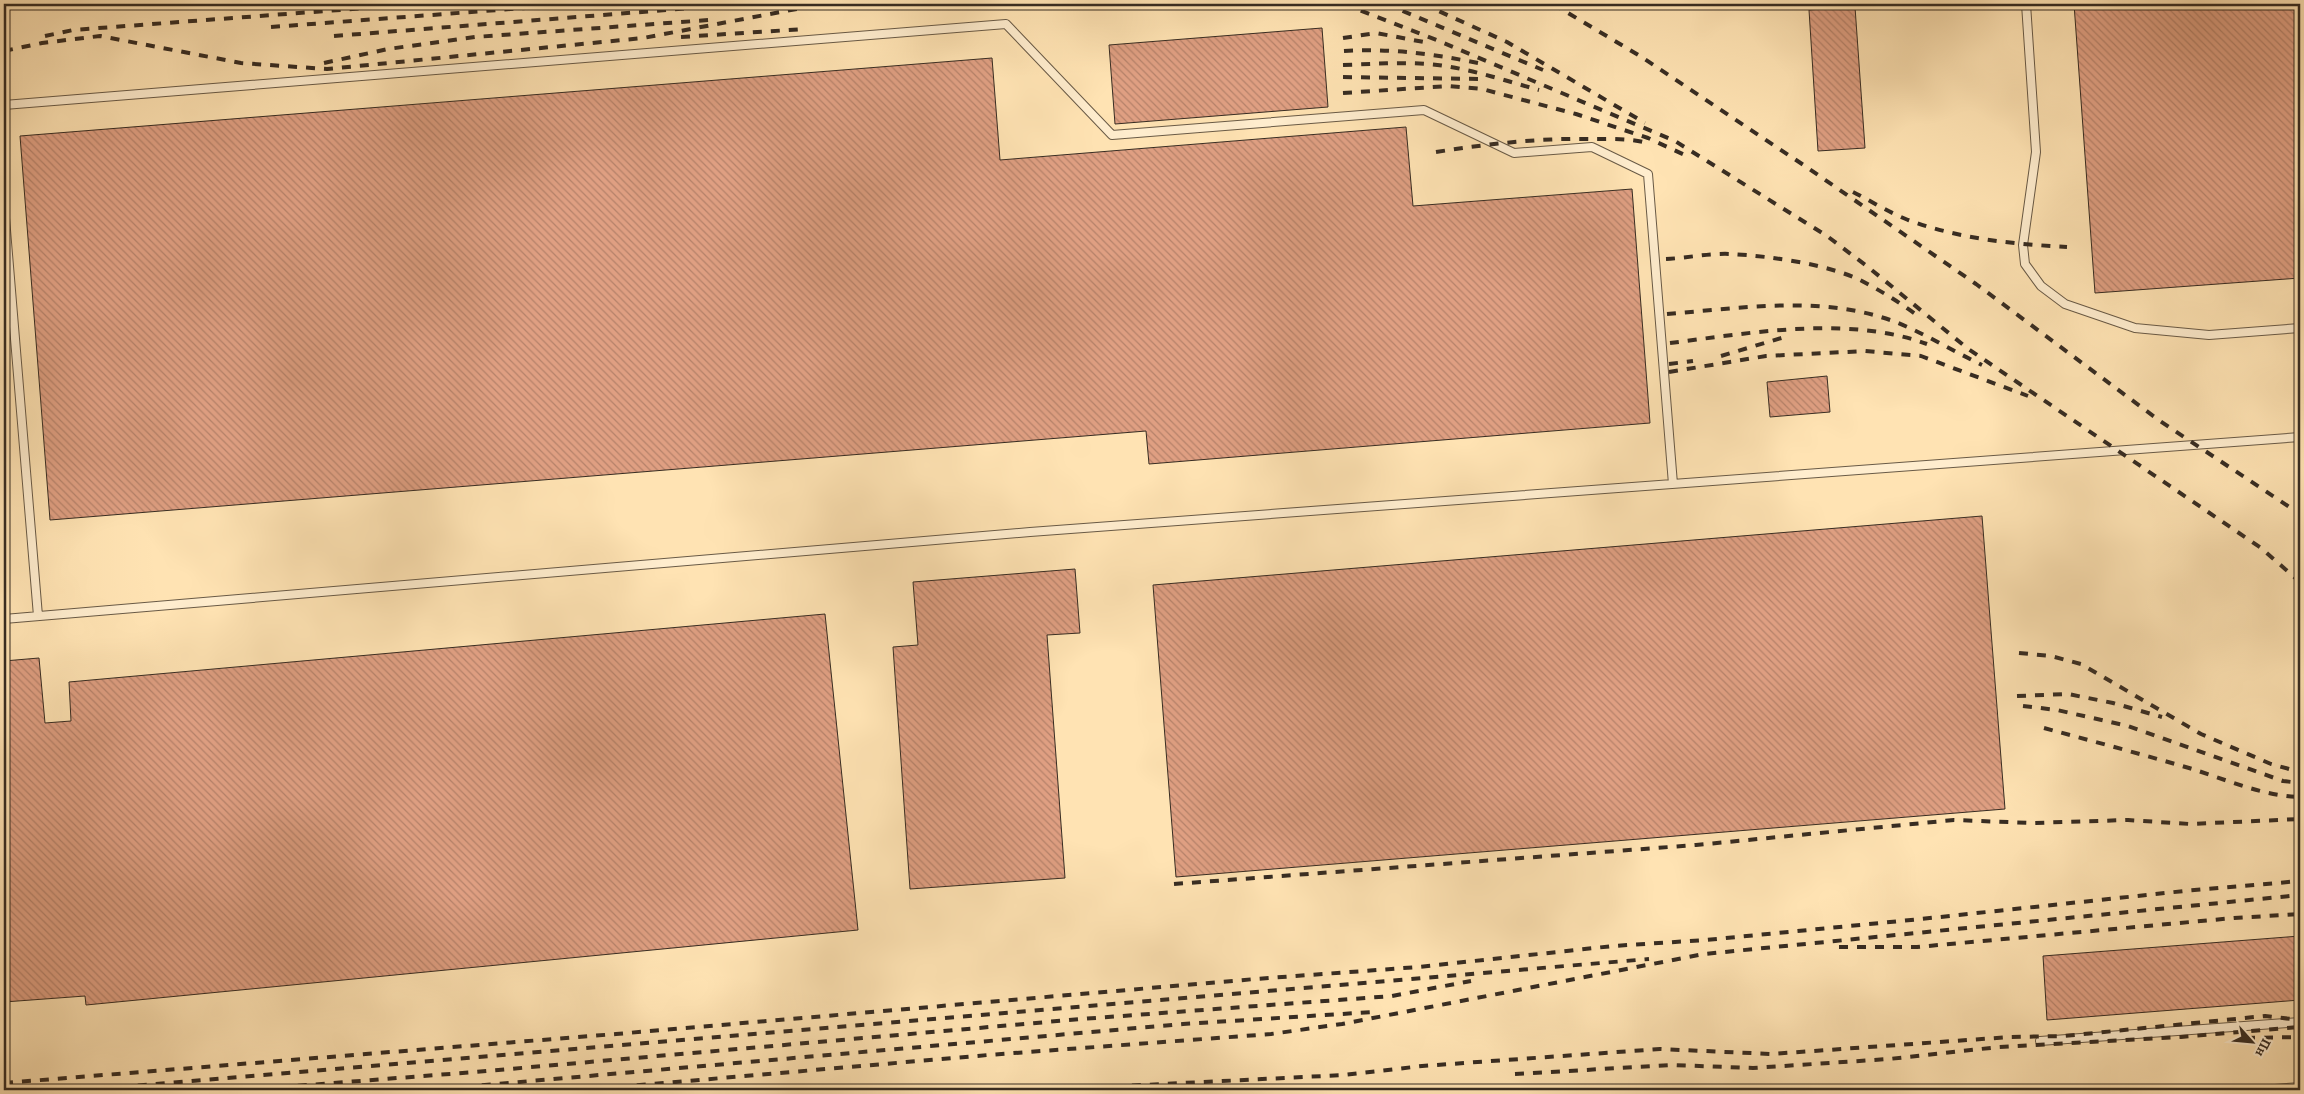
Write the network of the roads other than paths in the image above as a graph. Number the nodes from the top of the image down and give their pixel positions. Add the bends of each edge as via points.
1 (2026, 4) edge
2 (4, 105) edge
3 (4, 206) edge
4 (2300, 328) edge
5 (2300, 437) edge
6 (1673, 484) junction
7 (38, 616) junction
8 (4, 619) edge
9 (2300, 1022) edge
10 (2040, 1041) dead end
11 (2300, 1087) edge
12 (2262, 1090) edge

1 - 4 lane via 2036,152 2023,245 2025,264 2041,286 2065,304 2135,328 2209,335
2 - 6 lane via 1006,24 1112,135 1424,110 1514,153 1592,147 1648,174
3 - 7 lane
5 - 6 lane
6 - 7 lane via 1030,532
7 - 8 lane
9 - 10 lane
11 - 12 lane

